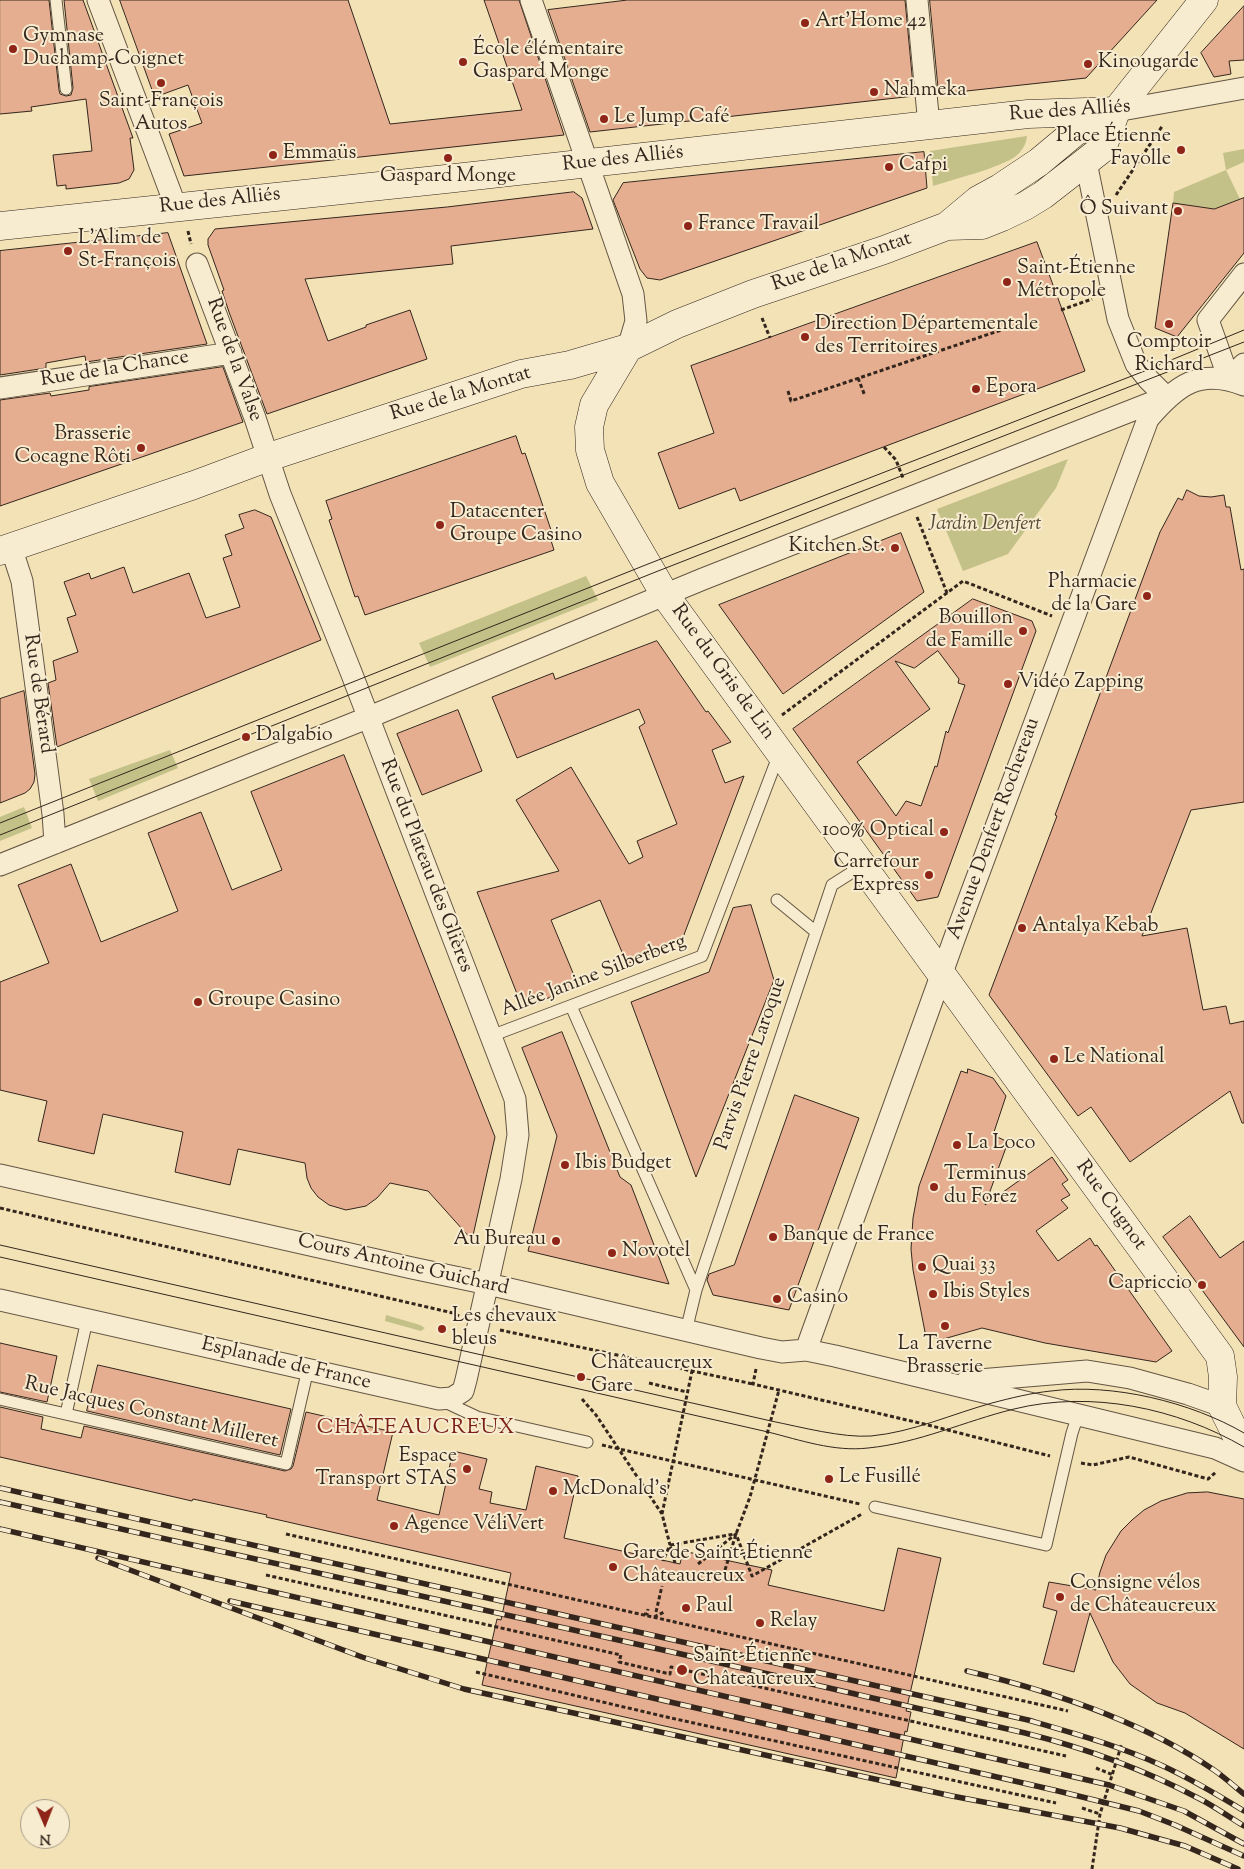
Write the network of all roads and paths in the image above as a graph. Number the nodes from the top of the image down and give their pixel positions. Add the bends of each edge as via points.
1 (56, 0) edge
2 (98, 0) edge
3 (532, 0) edge
4 (917, 0) edge
5 (1204, 0) edge
6 (1244, 88) edge
7 (66, 89) dead end
8 (1116, 111) junction
9 (929, 125) junction
10 (1086, 162) junction
11 (588, 164) junction
12 (176, 206) junction
13 (0, 226) edge
14 (947, 226) junction
15 (197, 264) dead end
16 (1244, 274) edge
17 (1112, 293) junction
18 (1062, 310) dead end
19 (1013, 326) dead end
20 (628, 348) junction
21 (231, 352) junction
22 (1244, 364) edge
23 (858, 378) junction
24 (1236, 382) edge
25 (0, 388) edge
26 (788, 391) dead end
27 (865, 396) dead end
28 (1166, 398) junction
29 (268, 457) junction
30 (6, 549) edge
31 (942, 579) dead end
32 (947, 593) junction
33 (665, 594) junction
34 (1072, 624) junction
35 (367, 718) junction
36 (763, 729) junction
37 (780, 752) junction
38 (55, 843) junction
39 (0, 865) edge
40 (862, 866) junction
41 (777, 900) dead end
42 (816, 932) junction
43 (942, 975) junction
44 (571, 1006) junction
45 (491, 1036) junction
46 (0, 1175) edge
47 (0, 1208) edge
48 (488, 1284) junction
49 (696, 1290) junction
50 (0, 1300) edge
51 (87, 1320) junction
52 (478, 1325) junction
53 (686, 1331) junction
54 (806, 1350) junction
55 (758, 1364) dead end
56 (308, 1370) junction
57 (692, 1371) junction
58 (946, 1382) junction
59 (649, 1384) dead end
60 (753, 1384) junction
61 (779, 1390) junction
62 (687, 1392) junction
63 (0, 1399) edge
64 (439, 1399) junction
65 (582, 1399) dead end
66 (1233, 1413) edge
67 (66, 1414) junction
68 (1078, 1415) junction
69 (587, 1442) joint
70 (618, 1449) junction
71 (1240, 1456) edge
72 (1065, 1460) junction
73 (673, 1461) junction
74 (755, 1480) junction
75 (875, 1507) junction
76 (662, 1514) junction
77 (286, 1534) dead end
78 (736, 1534) junction
79 (670, 1545) junction
80 (663, 1561) dead end
81 (675, 1563) dead end
82 (698, 1564) dead end
83 (725, 1570) dead end
84 (266, 1575) dead end
85 (662, 1586) dead end
86 (648, 1608) dead end
87 (656, 1612) dead end
88 (664, 1612) dead end
89 (647, 1615) junction
90 (476, 1672) dead end
91 (1068, 1711) dead end
92 (1122, 1744) dead end
93 (1066, 1756) dead end
94 (1096, 1768) dead end
95 (1113, 1775) junction
96 (1056, 1803) dead end
97 (1082, 1808) dead end
98 (1100, 1814) junction
99 (1092, 1869) edge

1 - 7 lane
2 - 12 street
3 - 11 street
4 - 9 street
5 - 8 main road
6 - 8 street, Rue des Alliés
8 - 9 main road, Rue des Alliés via 1028,114
8 - 10 main road, Rue de la Montat via 1102,149
8 - 14 main road, Rue de la Montat via 1074,132 1039,162 978,200
9 - 11 main road, Rue des Alliés
10 - 14 main road, Rue de la Montat via 1043,195 1002,217 982,225
10 - 17 street
11 - 12 main road, Rue des Alliés
11 - 20 street via 633,294 636,321
12 - 13 main road, Rue des Alliés
14 - 20 main road, Rue de la Montat via 753,294 677,324
15 - 21 street, Rue de la Valse
16 - 24 street via 1208,320
17 - 18 path
17 - 28 street via 1122,332 1136,364
19 - 23 path
20 - 29 main road, Rue de la Montat via 561,368 521,374
20 - 33 main road, Rue du Gris de Lin via 594,405 589,427 590,450 600,483
21 - 25 street, Rue de la Chance
21 - 29 street, Rue de la Valse
22 - 24 street
23 - 26 path via 791,401
23 - 27 path
24 - 28 street, Avenue Denfert Rochereau via 1211,378 1190,382
28 - 33 street
28 - 34 street, Avenue Denfert Rochereau via 1148,419
29 - 30 main road, Rue de la Montat
29 - 35 street, Rue du Plateau des Glières
30 - 38 street, Rue de Bérard via 22,580
31 - 32 path
32 - 34 path via 963,581
32 - 36 path
33 - 35 street
33 - 36 main road, Rue du Gris de Lin
34 - 43 street, Avenue Denfert Rochereau
35 - 38 street
35 - 45 street, Rue du Plateau des Glières
36 - 37 main road, Rue du Gris de Lin
37 - 40 main road, Rue du Gris de Lin
37 - 44 lane, Allée Janine Silberberg via 702,956
38 - 39 street
40 - 42 lane, Parvis Pierre Laroque via 832,885
40 - 43 main road, Rue du Gris de Lin
41 - 42 lane
42 - 49 lane, Parvis Pierre Laroque
43 - 54 street, Avenue Denfert Rochereau
43 - 66 main road, Rue Cugnot via 1220,1356
44 - 45 lane, Allée Janine Silberberg
44 - 49 lane
45 - 48 street, Rue du Plateau des Glières via 515,1100 518,1135
46 - 48 street, Cours Antoine Guichard
47 - 52 path via 453,1313
48 - 52 street
48 - 53 street, Cours Antoine Guichard
49 - 53 lane, Parvis Pierre Laroque
50 - 51 street, Esplanade de France
51 - 56 street, Esplanade de France
51 - 67 lane
52 - 57 path
52 - 64 street via 463,1391 452,1398
53 - 54 street, Cours Antoine Guichard via 782,1352
54 - 58 street, Cours Antoine Guichard
55 - 60 path
56 - 64 street, Esplanade de France
56 - 67 lane, Rue Jacques Constant Milleret via 286,1464
57 - 60 path
57 - 62 path
58 - 66 street via 1087,1371 1130,1378 1188,1394
58 - 68 street, Cours Antoine Guichard
59 - 62 path
60 - 61 path
61 - 72 path
61 - 74 path
62 - 73 path
63 - 67 lane, Rue Jacques Constant Milleret
64 - 69 lane via 477,1417
65 - 70 path
66 - 71 main road, Rue Cugnot
68 - 71 street, Cours Antoine Guichard
68 - 72 lane
69 - 70 path
70 - 73 path
70 - 76 path
71 - 72 path via 1208,1479 1129,1457 1093,1464
72 - 75 lane via 1046,1545
73 - 74 path
73 - 76 path
74 - 75 path
74 - 78 path
75 - 78 path via 752,1576
76 - 79 path
77 - 89 path
78 - 79 path
78 - 82 path
78 - 83 path
79 - 80 path
79 - 81 path
84 - 93 path via 621,1655 619,1662 670,1674 672,1667
85 - 87 path
86 - 89 path
88 - 89 path via 654,1617
89 - 91 path
90 - 96 path
92 - 95 path
94 - 95 path
95 - 98 path
97 - 98 path
98 - 99 path

